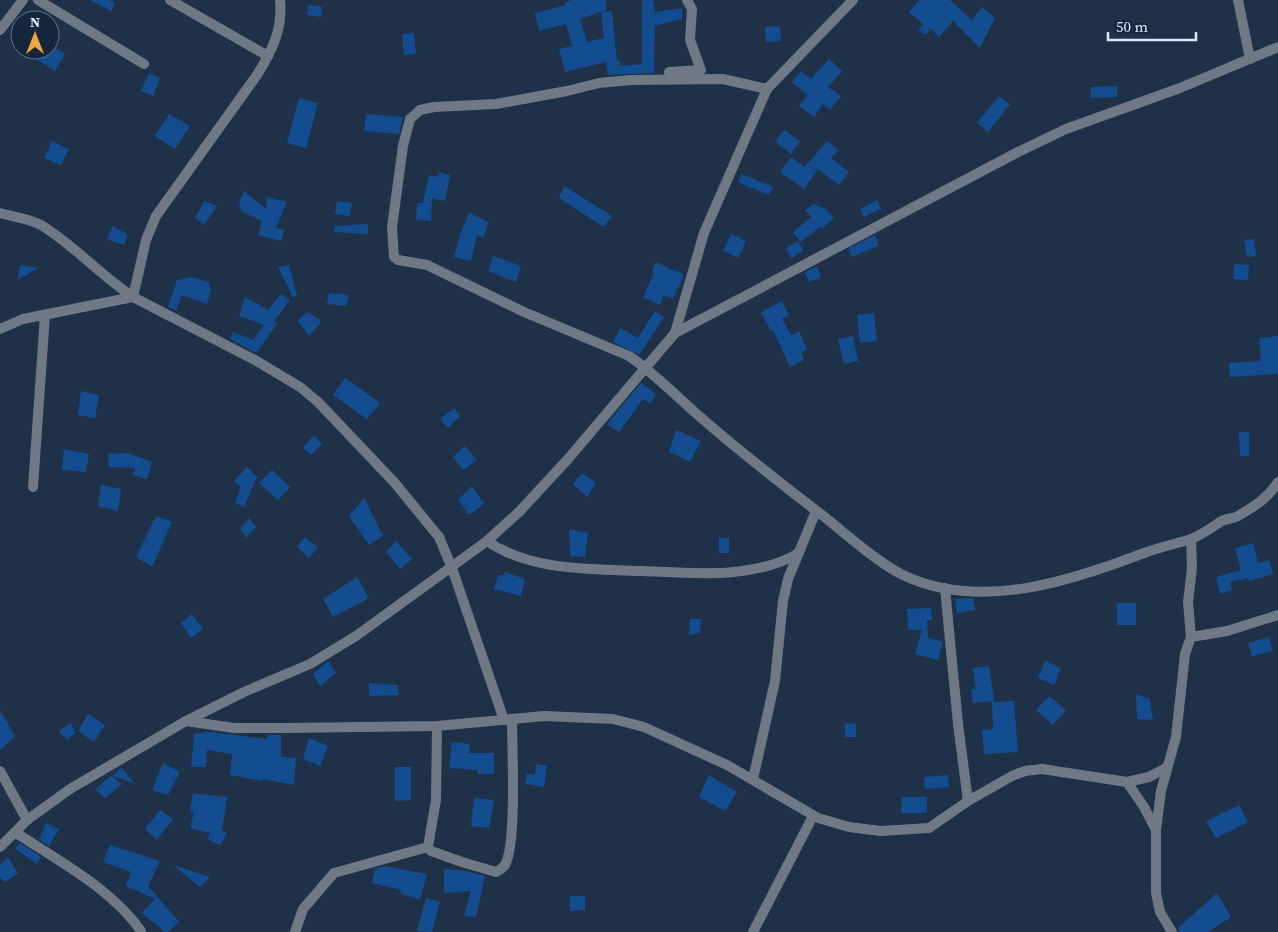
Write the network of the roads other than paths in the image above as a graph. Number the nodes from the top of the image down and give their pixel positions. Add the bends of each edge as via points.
1 (23, 0) edge
2 (38, 0) edge
3 (170, 0) edge
4 (280, 0) edge
5 (687, 0) edge
6 (853, 0) edge
7 (1238, 0) edge
8 (0, 30) edge
9 (1278, 47) edge
10 (268, 56) junction
11 (1250, 58) junction
12 (144, 64) dead end
13 (671, 79) junction
14 (767, 89) junction
15 (0, 213) edge
16 (133, 297) junction
17 (45, 315) junction
18 (0, 329) edge
19 (675, 333) junction
20 (644, 366) junction
21 (1278, 482) edge
22 (34, 487) dead end
23 (816, 511) junction
24 (1191, 539) junction
25 (487, 541) junction
26 (799, 553) junction
27 (452, 568) junction
28 (945, 588) junction
29 (1278, 615) edge
30 (1191, 637) junction
31 (508, 720) junction
32 (186, 721) junction
33 (437, 726) junction
34 (1166, 768) junction
35 (0, 771) edge
36 (753, 779) junction
37 (1127, 782) junction
38 (968, 801) junction
39 (813, 816) junction
40 (27, 820) junction
41 (1156, 830) junction
42 (15, 832) junction
43 (0, 847) edge
44 (428, 847) junction
45 (141, 931) edge
46 (295, 932) edge
47 (753, 932) edge
48 (1172, 932) edge

1 - 8 street
2 - 12 street
3 - 10 street
4 - 10 street via 282,16
5 - 13 street via 692,10 690,40 701,70 669,72
6 - 14 street
7 - 11 street
9 - 11 street
10 - 16 street via 156,216 146,240
11 - 19 street via 1180,88 1066,129
13 - 14 street via 723,79
13 - 20 street via 598,83 496,104 420,110 410,120 403,146 392,227 394,257 398,260 427,265 524,312 629,356
14 - 19 street via 704,233
15 - 16 street via 40,225
16 - 17 street
16 - 27 street via 282,375 318,402 420,512 439,537
17 - 18 street
17 - 22 street
19 - 20 street
20 - 23 street via 698,416
20 - 25 street via 568,459
21 - 24 street via 1268,497 1237,517 1222,520
23 - 26 street
23 - 28 street via 903,575
24 - 28 street via 1165,545 1096,572 1053,582 980,592
24 - 30 street via 1188,602
25 - 26 street via 498,549 560,566 696,573 759,567
25 - 27 street
26 - 36 street via 783,601 774,681
27 - 31 street
27 - 32 street via 356,636 310,664
28 - 38 street
29 - 30 street via 1227,631
30 - 34 street via 1184,654 1176,737
31 - 33 street
31 - 36 street via 544,716 628,721
31 - 44 street via 512,825 505,864 500,870 490,871 439,854
32 - 33 street via 234,728
32 - 40 street via 70,789
33 - 44 street via 436,800
34 - 37 street via 1149,777
34 - 41 street
35 - 40 street
36 - 39 street
37 - 38 street via 1034,769 1012,776
37 - 41 street
38 - 39 street via 923,830 869,830
39 - 47 street
40 - 42 street
41 - 48 street via 1156,893 1160,912
42 - 43 street
42 - 45 street via 74,870 127,911
44 - 46 street via 334,873 303,909

